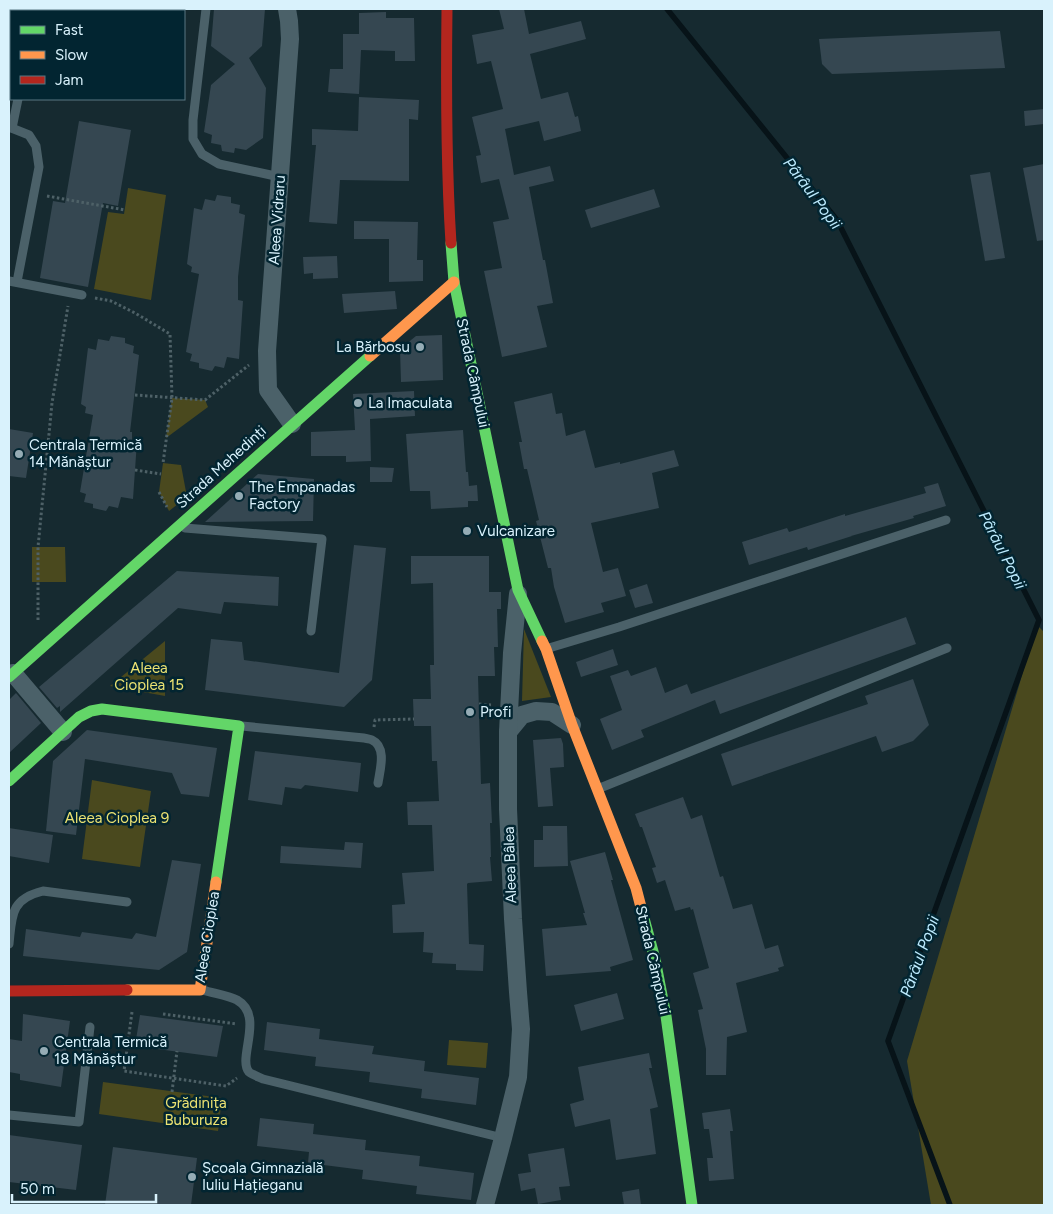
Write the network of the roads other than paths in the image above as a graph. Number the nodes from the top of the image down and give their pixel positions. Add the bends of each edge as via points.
1 (206, 9) edge
2 (287, 9) edge
3 (447, 9) edge
4 (18, 100) edge
5 (10, 127) edge
6 (280, 177) junction
7 (13, 282) edge
8 (454, 282) junction
9 (82, 295) road end
10 (292, 424) junction
11 (946, 520) dead end
12 (177, 527) junction
13 (518, 590) junction
14 (311, 631) dead end
15 (947, 648) dead end
16 (546, 649) junction
17 (11, 675) edge
18 (572, 725) junction
19 (239, 726) junction
20 (63, 732) junction
21 (508, 732) junction
22 (9, 781) edge
23 (378, 783) dead end
24 (598, 789) junction
25 (127, 902) dead end
26 (9, 944) edge
27 (200, 990) junction
28 (9, 991) edge
29 (90, 1026) dead end
30 (9, 1114) edge
31 (503, 1138) junction
32 (485, 1205) edge
33 (692, 1205) edge

1 - 6 lane via 193,139 202,154 219,164
2 - 6 street, Aleea Vidraru via 290,39
3 - 8 street, Strada Câmpului via 446,119
4 - 5 lane
5 - 7 lane via 29,135 36,146 38,167
6 - 10 street, Aleea Vidraru via 267,351 268,390
7 - 9 lane
8 - 10 street, Strada Mehedinți
8 - 13 street, Strada Câmpului
10 - 12 street, Strada Mehedinți
11 - 16 lane
12 - 14 lane via 322,540
12 - 17 street, Strada Mehedinți
13 - 16 street, Strada Câmpului
13 - 21 street, Aleea Bâlea
15 - 24 lane
16 - 18 street, Strada Câmpului
17 - 20 street
18 - 21 street via 552,712 536,711 522,715
18 - 24 street, Strada Câmpului
19 - 20 street via 102,709 79,717
19 - 23 lane via 373,740 382,757
19 - 27 street, Aleea Cioplea
20 - 22 street
21 - 31 street, Aleea Bâlea via 512,910 522,1029 518,1077
24 - 33 street, Strada Câmpului via 636,888 655,959
25 - 26 lane via 43,891 31,894 18,903 12,914
27 - 28 street, Aleea Cioplea
27 - 31 lane via 236,1000 246,1008 250,1026 246,1063 251,1073 263,1079
29 - 30 lane via 79,1122
31 - 32 street, Aleea Bâlea

